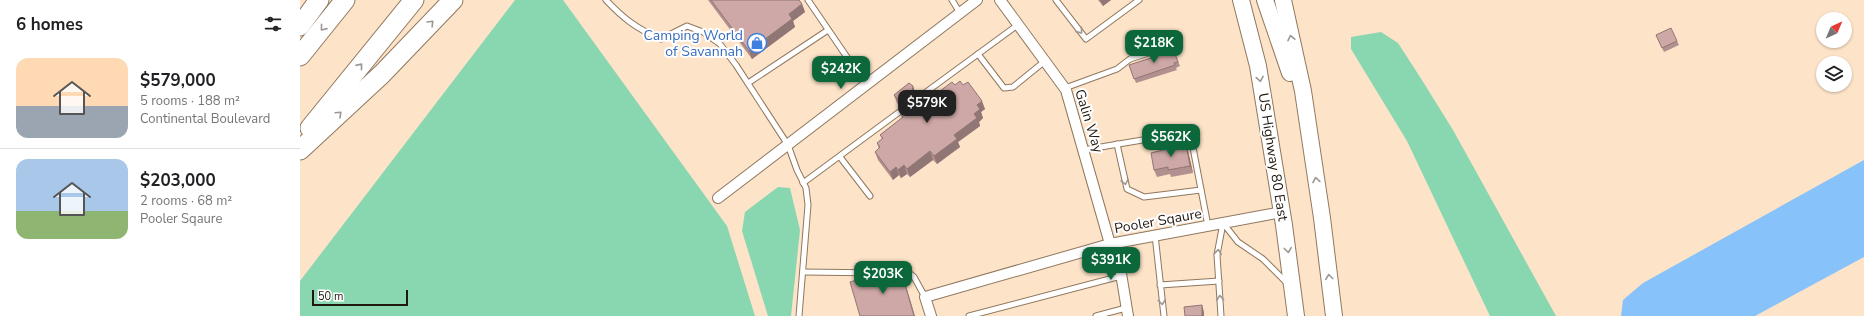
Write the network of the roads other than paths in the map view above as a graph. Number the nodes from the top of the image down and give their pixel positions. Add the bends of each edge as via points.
1 (318, 0) edge
2 (345, 0) edge
3 (414, 0) edge
4 (453, 0) edge
5 (606, 0) edge
6 (808, 0) edge
7 (952, 0) edge
8 (977, 0) edge
9 (1000, 0) edge
10 (1056, 0) edge
11 (1139, 0) edge
12 (1241, 0) edge
13 (1265, 0) edge
14 (1283, 0) edge
15 (960, 13) junction
16 (1019, 24) junction
17 (300, 26) edge
18 (828, 30) junction
19 (1179, 44) dead end
20 (978, 54) junction
21 (300, 56) edge
22 (1046, 61) junction
23 (748, 83) junction
24 (866, 85) junction
25 (1065, 88) junction
26 (918, 98) edge
27 (902, 110) edge
28 (1307, 121) junction
29 (300, 140) edge
30 (1117, 144) junction
31 (788, 145) junction
32 (300, 150) edge
33 (1083, 150) junction
34 (840, 157) junction
35 (803, 183) junction
36 (1201, 190) junction
37 (870, 196) dead end
38 (718, 198) dead end
39 (1282, 212) junction
40 (1222, 223) junction
41 (1208, 226) junction
42 (1155, 235) junction
43 (1113, 243) junction
44 (803, 272) junction
45 (1121, 276) junction
46 (1219, 281) junction
47 (1160, 285) junction
48 (1292, 288) junction
49 (925, 297) junction
50 (1127, 312) edge
51 (799, 316) edge
52 (931, 316) edge
53 (969, 316) edge
54 (1096, 316) edge
55 (1164, 316) edge
56 (1221, 316) edge
57 (1296, 316) edge
58 (1334, 316) edge

1 - 17 highway
2 -> 21 highway
29 -> 3 highway
32 -> 4 highway via 382,74
5 - 23 lane via 641,31 661,39 686,26 702,32 720,44
6 - 18 lane
7 - 15 lane
8 - 15 street
9 - 16 street, Galin Way
10 -> 11 lane via 1086,38
12 -> 39 main road, US Highway 80 East via 1258,66
13 - 28 main road
28 -> 14 main road
15 - 24 street
16 - 20 lane
16 - 22 street, Galin Way
18 - 23 lane
18 - 24 lane
19 - 25 lane via 1130,59 1117,69
20 - 22 lane via 1004,88 1013,87
20 - 26 lane
22 - 25 street, Galin Way
23 - 31 lane
24 - 31 street
25 - 33 street, Galin Way
27 - 34 lane
58 -> 28 main road
30 - 33 lane
30 -> 36 lane via 1127,190 1144,197
30 - 36 lane via 1190,132
31 - 35 lane
31 - 38 street
33 - 43 street, Galin Way
34 - 35 lane
34 - 37 lane
35 - 44 lane via 808,205
36 - 41 lane
39 - 40 street, Pooler Sqaure
39 -> 48 main road, US Highway 80 East
40 - 41 street, Pooler Sqaure
46 -> 40 lane via 1218,255
40 - 48 lane via 1238,242 1263,259
41 - 42 street, Pooler Sqaure
42 - 43 street, Pooler Sqaure
42 - 47 lane
43 - 45 street, Galin Way
43 - 49 street, Pooler Sqaure
44 - 49 lane via 878,274 904,269 914,277
44 - 51 lane
45 - 50 street, Galin Way
45 - 53 lane
46 - 47 lane
56 -> 46 lane
47 -> 55 lane
48 - 57 main road, US Highway 80 East
49 - 52 street
50 - 54 lane

